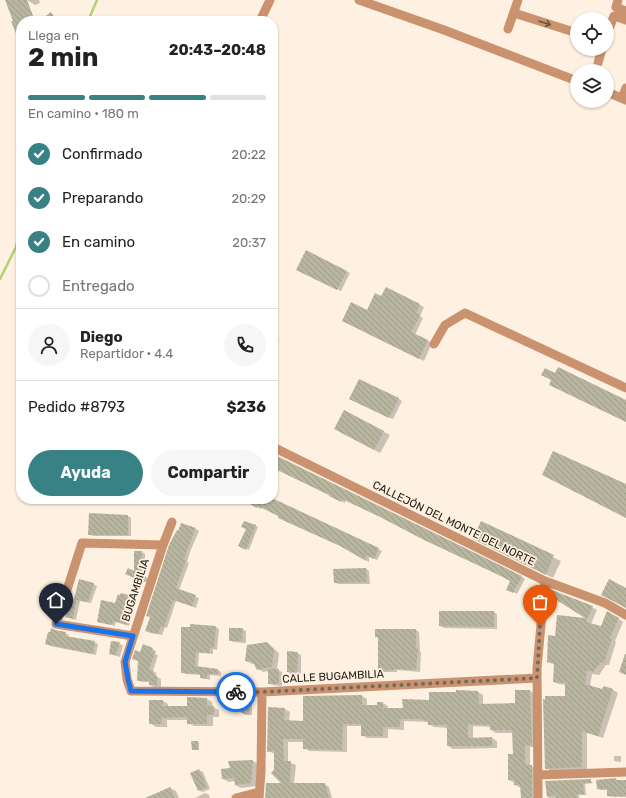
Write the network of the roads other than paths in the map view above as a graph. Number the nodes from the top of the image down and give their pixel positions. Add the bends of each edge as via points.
1 (270, 0) edge
2 (359, 0) edge
3 (518, 0) edge
4 (618, 0) edge
5 (626, 10) edge
6 (514, 13) junction
7 (262, 16) edge
8 (614, 16) edge
9 (626, 20) edge
10 (508, 29) dead end
11 (570, 31) edge
12 (600, 56) edge
13 (598, 63) dead end
14 (570, 77) edge
15 (626, 88) edge
16 (614, 95) edge
17 (624, 99) edge
18 (434, 344) dead end
19 (626, 388) edge
20 (278, 449) edge
21 (172, 522) dead end
22 (163, 544) junction
23 (545, 581) junction
24 (626, 615) edge
25 (133, 636) junction
26 (537, 678) junction
27 (131, 691) joint
28 (262, 692) junction
29 (626, 772) edge
30 (538, 775) junction
31 (259, 795) edge
32 (236, 798) edge
33 (538, 798) edge

1 - 7 street
2 - 14 street
3 - 6 street
4 - 5 street via 616,7
6 - 10 street
6 -> 11 street
8 - 9 street
12 - 13 street
15 - 17 street
16 - 17 street
18 - 19 street via 445,325 465,313
20 - 23 street, CALLEJÓN DEL MONTE DEL NORTE
21 - 22 street, BUGAMBILIA
22 - 25 street, BUGAMBILIA
22 - 25 street via 82,543 56,624
23 - 24 street, CALLEJÓN DEL MONTE DEL NORTE via 605,604
23 - 26 street
25 - 27 street, BUGAMBILIA via 125,662
26 - 28 street, CALLE BUGAMBILIA
26 - 30 street
27 - 28 street, CALLE BUGAMBILIA
28 - 31 street
29 - 30 street
30 - 33 street
31 - 32 street

